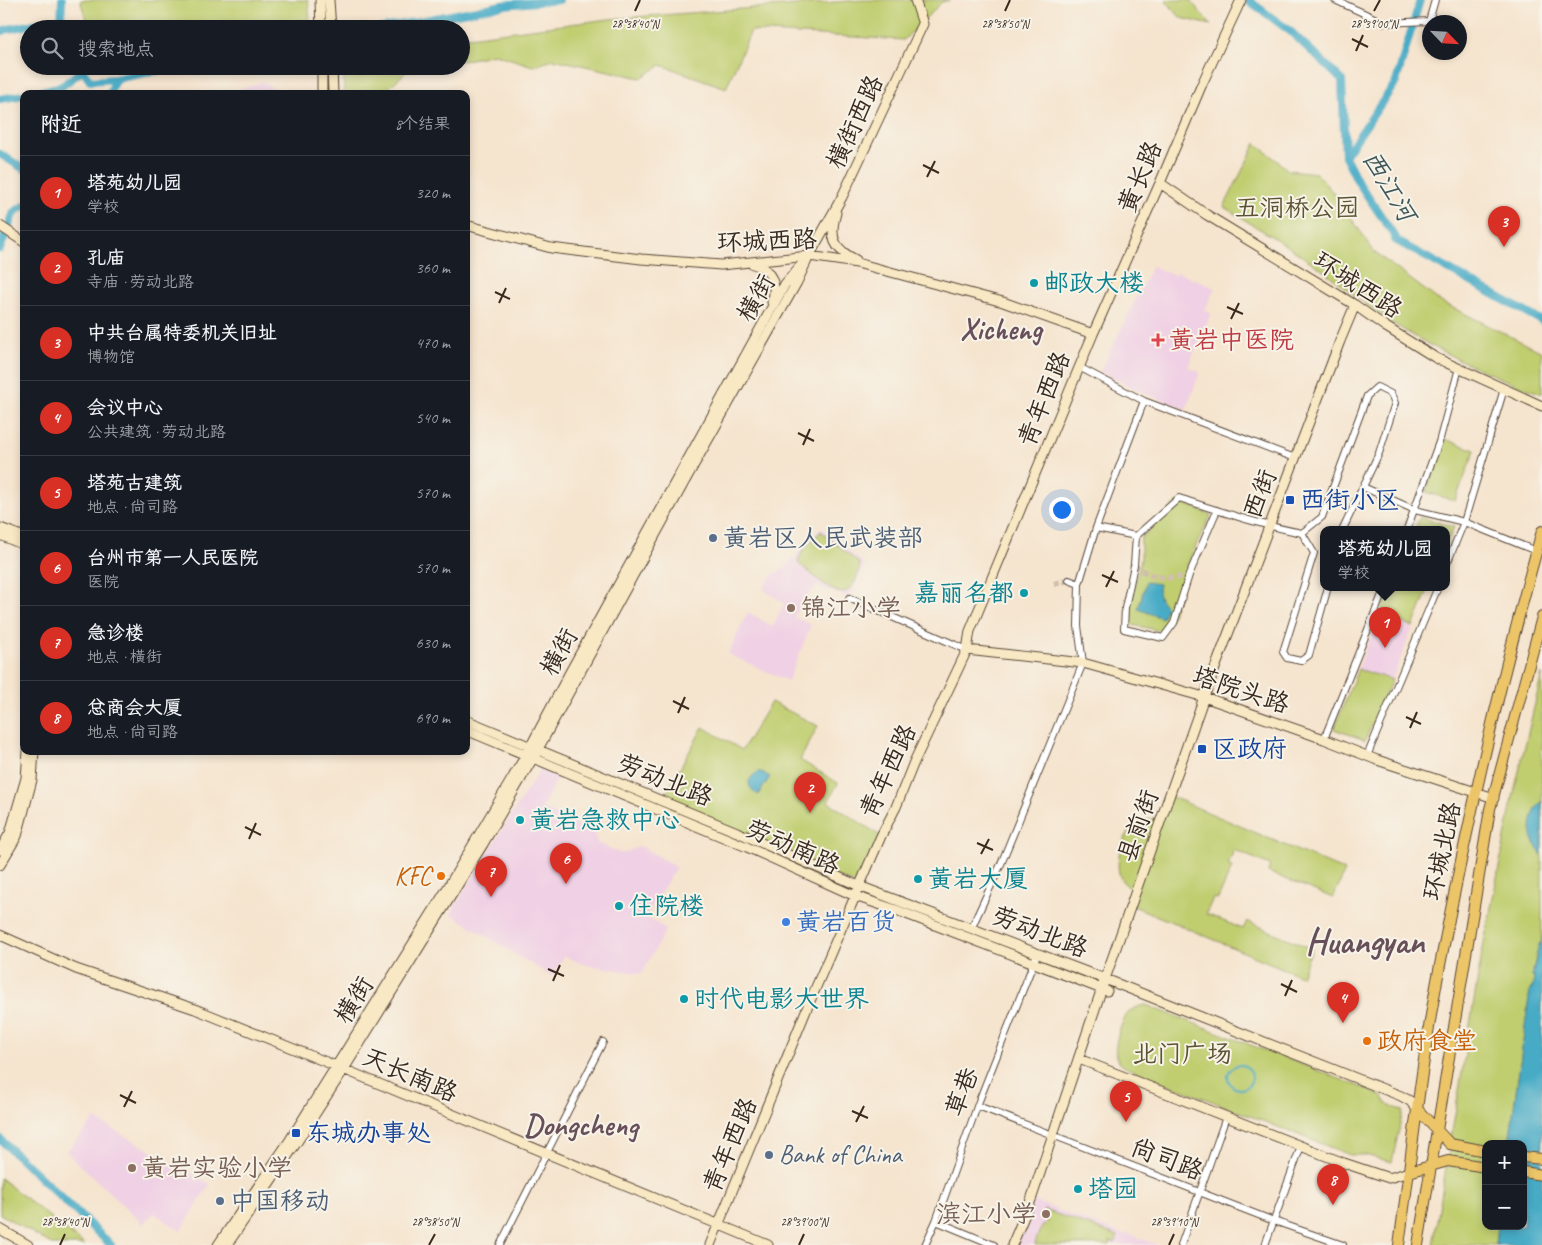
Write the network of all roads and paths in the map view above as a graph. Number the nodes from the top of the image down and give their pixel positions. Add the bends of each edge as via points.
1 (320, 0) edge
2 (330, 0) edge
3 (1241, 0) edge
4 (1335, 0) edge
5 (1435, 0) edge
6 (916, 1) edge
7 (321, 20) edge
8 (331, 20) edge
9 (322, 75) edge
10 (333, 75) edge
11 (322, 90) edge
12 (333, 90) edge
13 (1160, 183) junction
14 (838, 203) junction
15 (0, 226) edge
16 (470, 226) edge
17 (20, 239) edge
18 (808, 256) junction
19 (742, 263) junction
20 (867, 266) junction
21 (1355, 305) junction
22 (765, 321) junction
23 (1093, 334) junction
24 (1079, 367) junction
25 (1459, 368) junction
26 (1504, 389) junction
27 (1144, 401) junction
28 (1542, 406) edge
29 (1295, 458) junction
30 (1363, 487) junction
31 (1217, 510) junction
32 (1415, 510) junction
33 (662, 514) junction
34 (1464, 522) junction
35 (1269, 526) junction
36 (1344, 526) edge
37 (1408, 526) edge
38 (0, 528) edge
39 (1096, 528) junction
40 (1542, 531) edge
41 (1302, 533) junction
42 (0, 535) edge
43 (20, 536) edge
44 (1136, 536) junction
45 (20, 543) edge
46 (1536, 551) junction
47 (1450, 556) edge
48 (1069, 580) tunnel mouth
49 (1079, 584) junction
50 (1327, 591) edge
51 (1383, 591) edge
52 (1436, 591) edge
53 (849, 598) dead end
54 (1542, 617) edge
55 (967, 650) junction
56 (1083, 662) junction
57 (1204, 697) junction
58 (470, 722) edge
59 (470, 731) edge
60 (1324, 739) junction
61 (532, 752) junction
62 (28, 755) edge
63 (34, 755) edge
64 (1367, 756) junction
65 (1477, 793) junction
66 (1494, 798) junction
67 (0, 850) edge
68 (0, 865) edge
69 (859, 886) junction
70 (855, 896) junction
71 (971, 929) junction
72 (0, 935) edge
73 (1036, 959) junction
74 (1108, 980) junction
75 (1105, 990) junction
76 (603, 1042) dead end
77 (1081, 1060) junction
78 (340, 1067) junction
79 (978, 1106) junction
80 (1417, 1109) junction
81 (1226, 1117) junction
82 (1437, 1130) junction
83 (1053, 1136) junction
84 (1301, 1146) junction
85 (1482, 1150) edge
86 (547, 1153) junction
87 (1527, 1157) edge
88 (1542, 1159) edge
89 (1432, 1166) junction
90 (1482, 1166) edge
91 (1409, 1172) junction
92 (1527, 1173) edge
93 (1542, 1175) edge
94 (1200, 1192) junction
95 (936, 1220) junction
96 (1274, 1222) junction
97 (718, 1225) junction
98 (0, 1228) edge
99 (1329, 1243) edge
100 (28, 1245) edge
101 (218, 1245) edge
102 (227, 1245) edge
103 (500, 1245) edge
104 (710, 1245) edge
105 (768, 1245) edge
106 (925, 1245) edge
107 (994, 1245) edge
108 (1012, 1245) edge
109 (1181, 1245) edge
110 (1265, 1245) edge
111 (1343, 1245) edge
112 (1399, 1245) edge
113 (1418, 1245) edge

1 - 7 street
2 - 8 street
3 - 13 street, 黄长路
4 - 5 street via 1384,23 1429,21
6 - 14 street, 横街西路 via 924,24
9 - 11 street
10 - 12 street
13 - 21 street, 环城西路
13 - 23 street, 黄长路
14 - 18 street, 横街西路
14 - 20 street via 833,239 842,254
15 - 17 street
16 - 19 street, 环城西路 via 551,248 641,259 721,265
18 - 19 street, 环城西路
18 - 20 street, 环城西路
18 - 22 street, 横街 via 785,284
18 - 33 street, 横街 via 797,282
19 - 22 street via 761,266 771,276 774,294
20 - 23 street, 环城西路 via 1003,302
21 - 25 street, 环城西路 via 1436,358
21 - 29 street, 西街
22 - 33 street, 横街
23 - 24 street, 青年西路
24 - 27 street
24 - 55 street, 青年西路 via 970,631
25 - 26 street, 环城西路
25 - 32 street via 1439,442
26 - 28 street, 环城西路
26 - 34 street
27 - 29 street
27 - 39 street
29 - 35 street, 西街
30 - 32 street
30 - 36 street
30 - 41 street via 1379,453 1395,403 1391,394 1377,387 1367,396 1322,517
31 - 35 street
31 - 44 street via 1179,498
31 - 44 street via 1189,575 1174,623 1163,638 1124,629
32 - 34 street
32 - 37 street
33 - 61 street, 横街 via 570,672
34 - 46 street
34 - 47 street
35 - 41 street
35 - 57 street, 西街
38 - 43 street
39 - 44 street
39 - 49 street
40 - 46 main road, 环城北路
41 - 50 street via 1314,552 1283,652 1287,658 1301,661 1309,656
42 - 45 street
46 - 65 main road, 环城北路 via 1506,662
48 - 49 street
49 - 56 street via 1078,626
51 - 60 street
52 - 64 street
53 - 55 street
54 - 66 main road, 环城北路
55 - 56 street, 塔院头路
55 - 69 street, 青年西路
56 - 57 street, 塔院头路
56 - 71 street via 1001,864
57 - 60 street, 塔院头路
57 - 74 street, 县前街
58 - 61 street, 劳动南路
59 - 61 street, 劳动南路
60 - 64 street, 塔院头路
61 - 69 street, 劳动北路 via 738,832
61 - 70 street, 劳动南路
61 - 78 street, 横街
62 - 67 street via 26,778 10,833
63 - 68 street via 32,780 17,836
64 - 65 street, 塔院头路
65 - 66 street, 塔院头路
65 - 80 main road, 环城北路 via 1440,965
66 - 82 main road, 环城北路
69 - 70 street, 青年西路
69 - 71 street, 劳动北路
70 - 73 street, 劳动南路
70 - 97 street, 青年西路
71 - 73 street, 劳动北路
72 - 78 street, 天长南路 via 76,969 195,1009
73 - 74 street, 劳动北路
73 - 75 street, 劳动南路
73 - 79 street, 草巷
74 - 75 street, 县前街
74 - 80 street, 劳动北路 via 1405,1097
75 - 77 street, 县前街
76 - 86 street
77 - 81 street
77 - 83 street, 县前街
78 - 86 street, 天长南路
78 - 101 street, 横街
78 - 102 street, 横街 via 296,1145
79 - 83 street, 尚司路
79 - 95 street, 草巷
80 - 82 main road, 劳动北路
80 - 91 main road, 环城北路
81 - 84 street
81 - 94 street
82 - 85 main road, 劳动北路 via 1450,1144
82 - 89 main road, 环城北路
83 - 94 street, 尚司路
83 - 108 street, 县前街
84 - 91 street via 1390,1178
84 - 96 street
86 - 97 street, 天长南路
86 - 103 street
87 - 88 main road
89 - 90 main road via 1448,1161
89 - 91 main road
89 - 113 main road, 环城北路
91 - 112 main road, 环城北路
92 - 93 main road
94 - 96 street, 尚司路
94 - 109 street
95 - 106 street, 草巷
95 - 107 street
96 - 99 street, 尚司路
96 - 110 street
97 - 104 street, 青年西路
97 - 105 street, 天长南路
98 - 100 street
99 - 111 street, 尚司路

